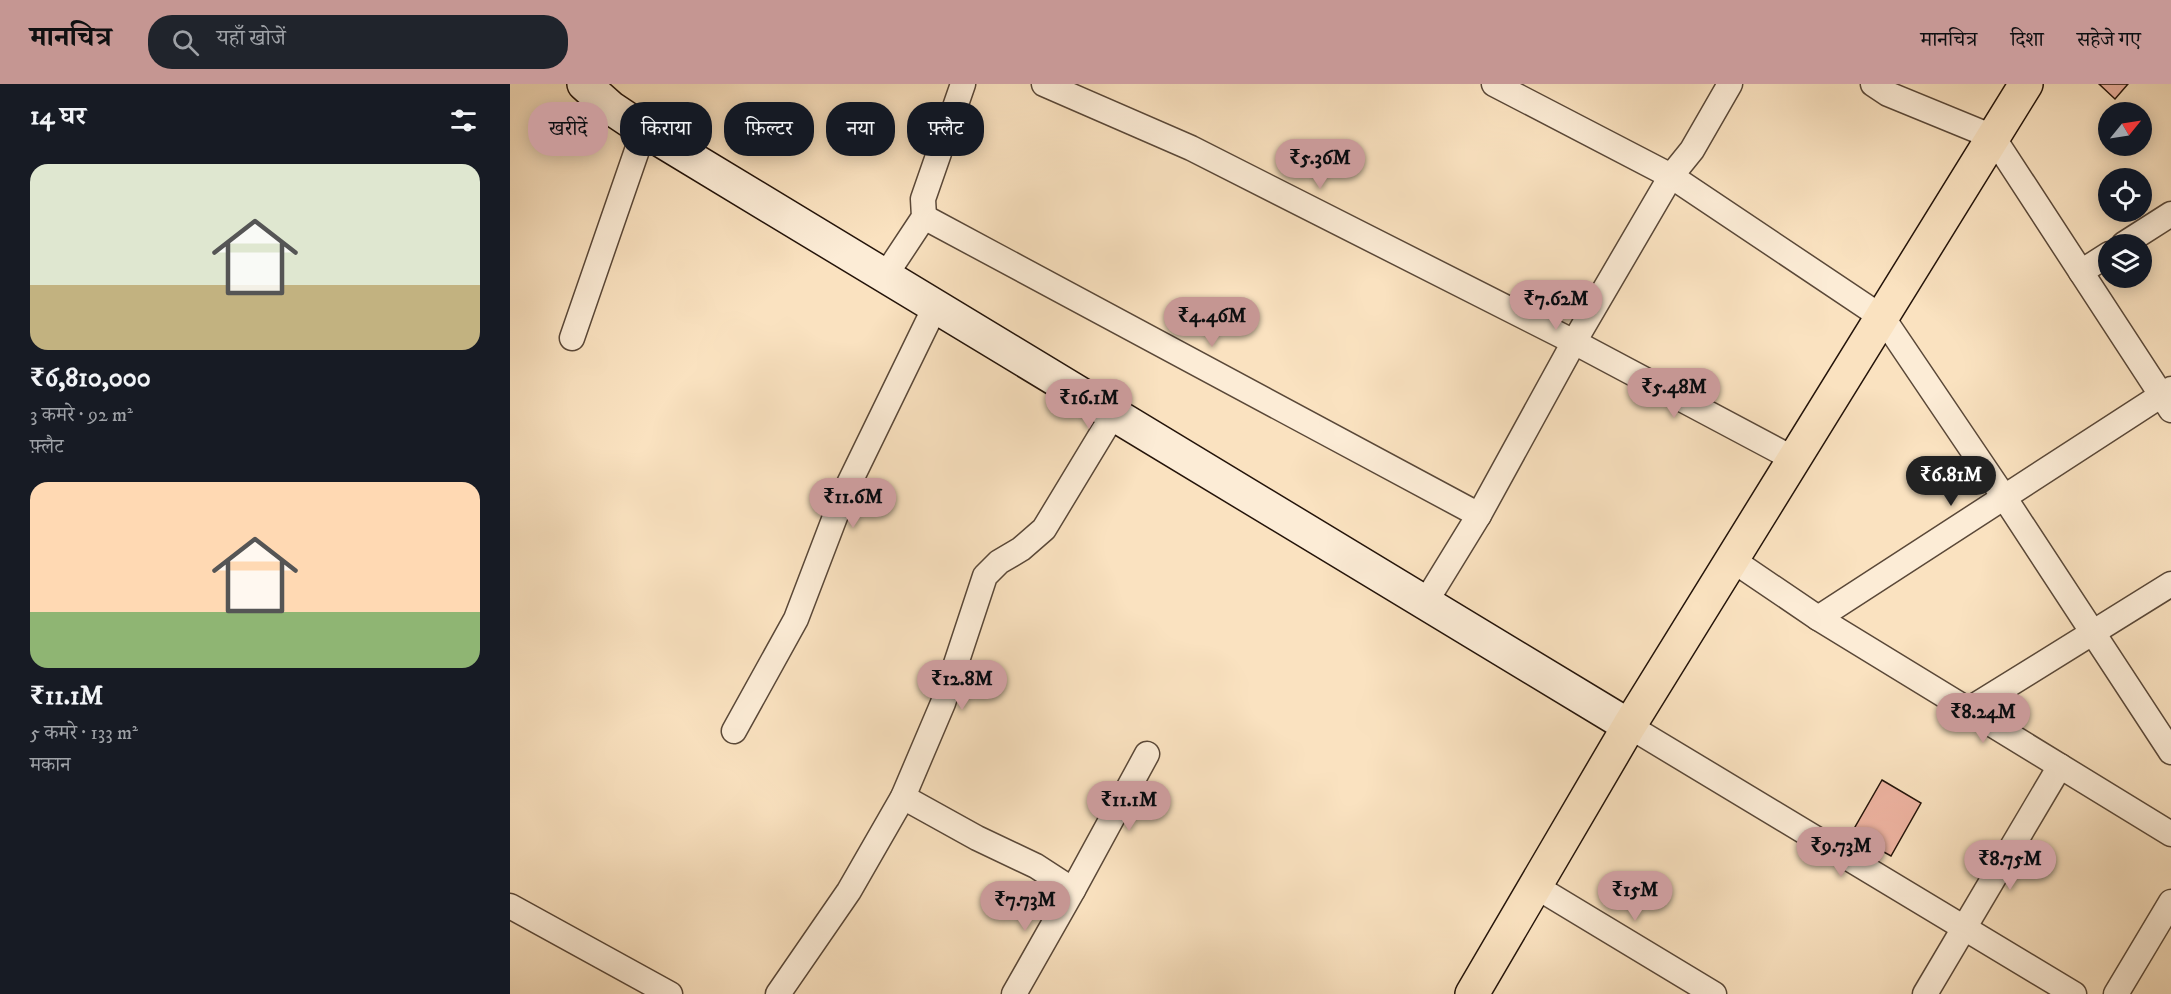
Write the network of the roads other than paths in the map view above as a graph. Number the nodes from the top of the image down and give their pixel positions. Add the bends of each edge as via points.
1 (584, 84) edge
2 (963, 84) edge
3 (1044, 84) edge
4 (1494, 84) edge
5 (1730, 84) edge
6 (1873, 84) edge
7 (2026, 84) edge
8 (620, 114) edge
9 (1993, 137) junction
10 (635, 156) edge
11 (687, 156) edge
12 (1671, 176) junction
13 (2171, 214) edge
14 (924, 217) junction
15 (2140, 234) edge
16 (2098, 261) edge
17 (2081, 272) junction
18 (885, 276) junction
19 (936, 307) junction
20 (1883, 318) junction
21 (572, 338) dead end
22 (1574, 342) junction
23 (2168, 398) edge
24 (1113, 414) junction
25 (1794, 459) junction
26 (2004, 497) junction
27 (1479, 515) junction
28 (1731, 559) junction
29 (2171, 584) edge
30 (1425, 603) junction
31 (1818, 618) junction
32 (2093, 633) junction
33 (1968, 710) junction
34 (1629, 726) junction
35 (734, 731) dead end
36 (2171, 752) edge
37 (1147, 753) dead end
38 (2060, 766) junction
39 (903, 797) junction
40 (2171, 834) edge
41 (1535, 886) junction
42 (1073, 890) junction
43 (2171, 902) edge
44 (510, 906) edge
45 (1964, 928) junction
46 (670, 994) edge
47 (778, 994) edge
48 (1014, 994) edge
49 (1472, 994) edge
50 (1714, 994) edge
51 (1925, 994) edge
52 (2074, 994) edge
53 (2116, 994) edge

1 - 8 street
2 - 14 street via 923,199
3 - 22 street via 1191,148
4 - 12 street
5 - 12 street via 1692,150
6 - 9 street via 1888,94
7 - 9 main road
9 - 17 street
9 - 20 main road
10 - 21 street
11 - 18 street
12 - 20 street
12 - 22 street
13 - 15 street
14 - 18 street
14 - 27 street
16 - 17 street
17 - 23 street
18 - 19 street
19 - 24 street
19 - 35 street via 843,496 796,619
20 - 25 main road
20 - 26 street
22 - 25 street
22 - 27 street
23 - 26 street
24 - 30 street
24 - 39 street via 1044,530 985,576 943,704
25 - 28 main road
26 - 31 street
26 - 32 street
27 - 30 street
28 - 31 street
28 - 34 main road
29 - 32 street
30 - 34 street
31 - 33 street
32 - 33 street
32 - 36 street
33 - 38 street
34 - 41 main road
34 - 45 street
37 - 42 street
38 - 40 street
38 - 45 street
39 - 42 street via 1036,866
39 - 47 street via 849,891
41 - 49 main road
41 - 50 street
42 - 48 street
43 - 53 street
44 - 46 street
45 - 51 street
45 - 52 street

